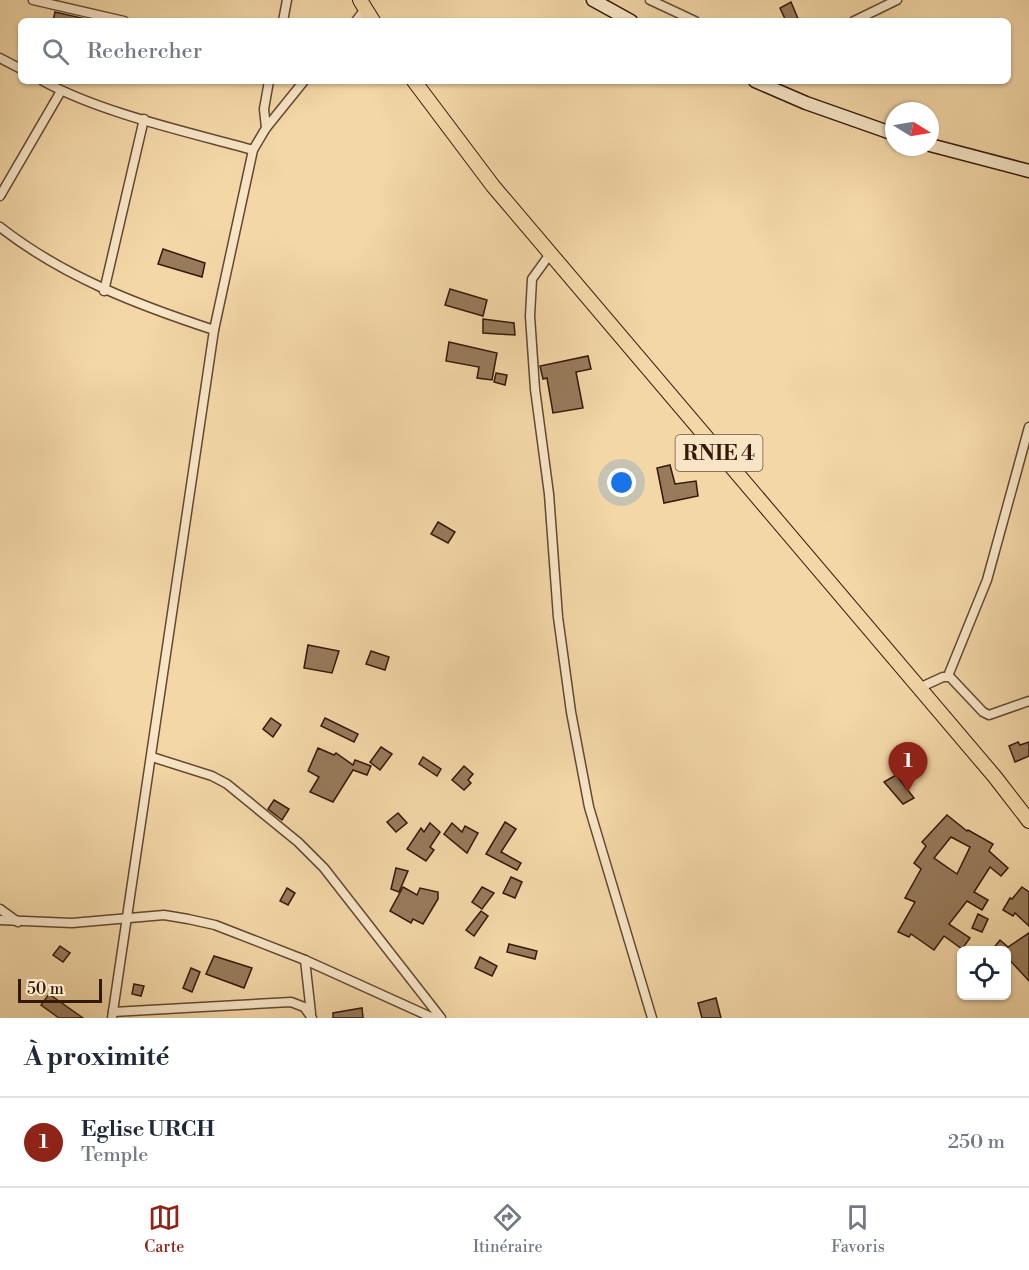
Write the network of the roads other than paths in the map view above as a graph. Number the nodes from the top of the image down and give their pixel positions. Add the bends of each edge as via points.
1 (33, 0) edge
2 (287, 0) edge
3 (593, 0) edge
4 (650, 0) edge
5 (897, 0) edge
6 (111, 18) edge
7 (284, 18) edge
8 (626, 18) edge
9 (689, 18) edge
10 (860, 18) edge
11 (0, 58) edge
12 (18, 67) edge
13 (48, 84) edge
14 (268, 84) edge
15 (302, 84) edge
16 (416, 84) edge
17 (762, 84) edge
18 (61, 91) junction
19 (144, 119) junction
20 (266, 128) junction
21 (885, 131) edge
22 (939, 147) edge
23 (254, 150) junction
24 (1029, 171) edge
25 (0, 196) edge
26 (0, 227) edge
27 (550, 254) junction
28 (104, 291) junction
29 (214, 330) junction
30 (1029, 427) edge
31 (948, 676) junction
32 (920, 688) junction
33 (1029, 701) edge
34 (152, 757) junction
35 (1029, 821) edge
36 (0, 909) edge
37 (0, 920) edge
38 (126, 920) junction
39 (19, 922) junction
40 (305, 960) junction
41 (112, 1015) edge
42 (312, 1016) edge
43 (433, 1018) edge
44 (441, 1018) edge
45 (652, 1018) edge

1 - 6 street
2 - 7 street
3 - 8 main road
4 - 9 street
5 - 10 street
11 - 12 street
13 - 18 street
14 - 20 street via 264,109
15 - 20 street
16 - 27 main road, RNIE 4
17 - 21 main road
18 - 19 street
18 - 25 street
19 - 23 street
19 - 28 street
20 - 23 street
22 - 24 main road
23 - 29 street
26 - 28 street
27 - 32 main road, RNIE 4
27 - 45 street via 532,279 530,316 571,712 589,807
28 - 29 street
29 - 34 street
30 - 31 street via 987,580
31 - 32 street
31 - 33 street via 989,715
32 - 35 main road, RNIE 4
34 - 38 street
34 - 44 street via 226,784 298,842 324,868
36 - 39 street
37 - 39 street
38 - 39 street
38 - 40 street via 164,915 215,925
38 - 41 street
40 - 42 street
40 - 43 street
41 - 42 street via 291,1002

